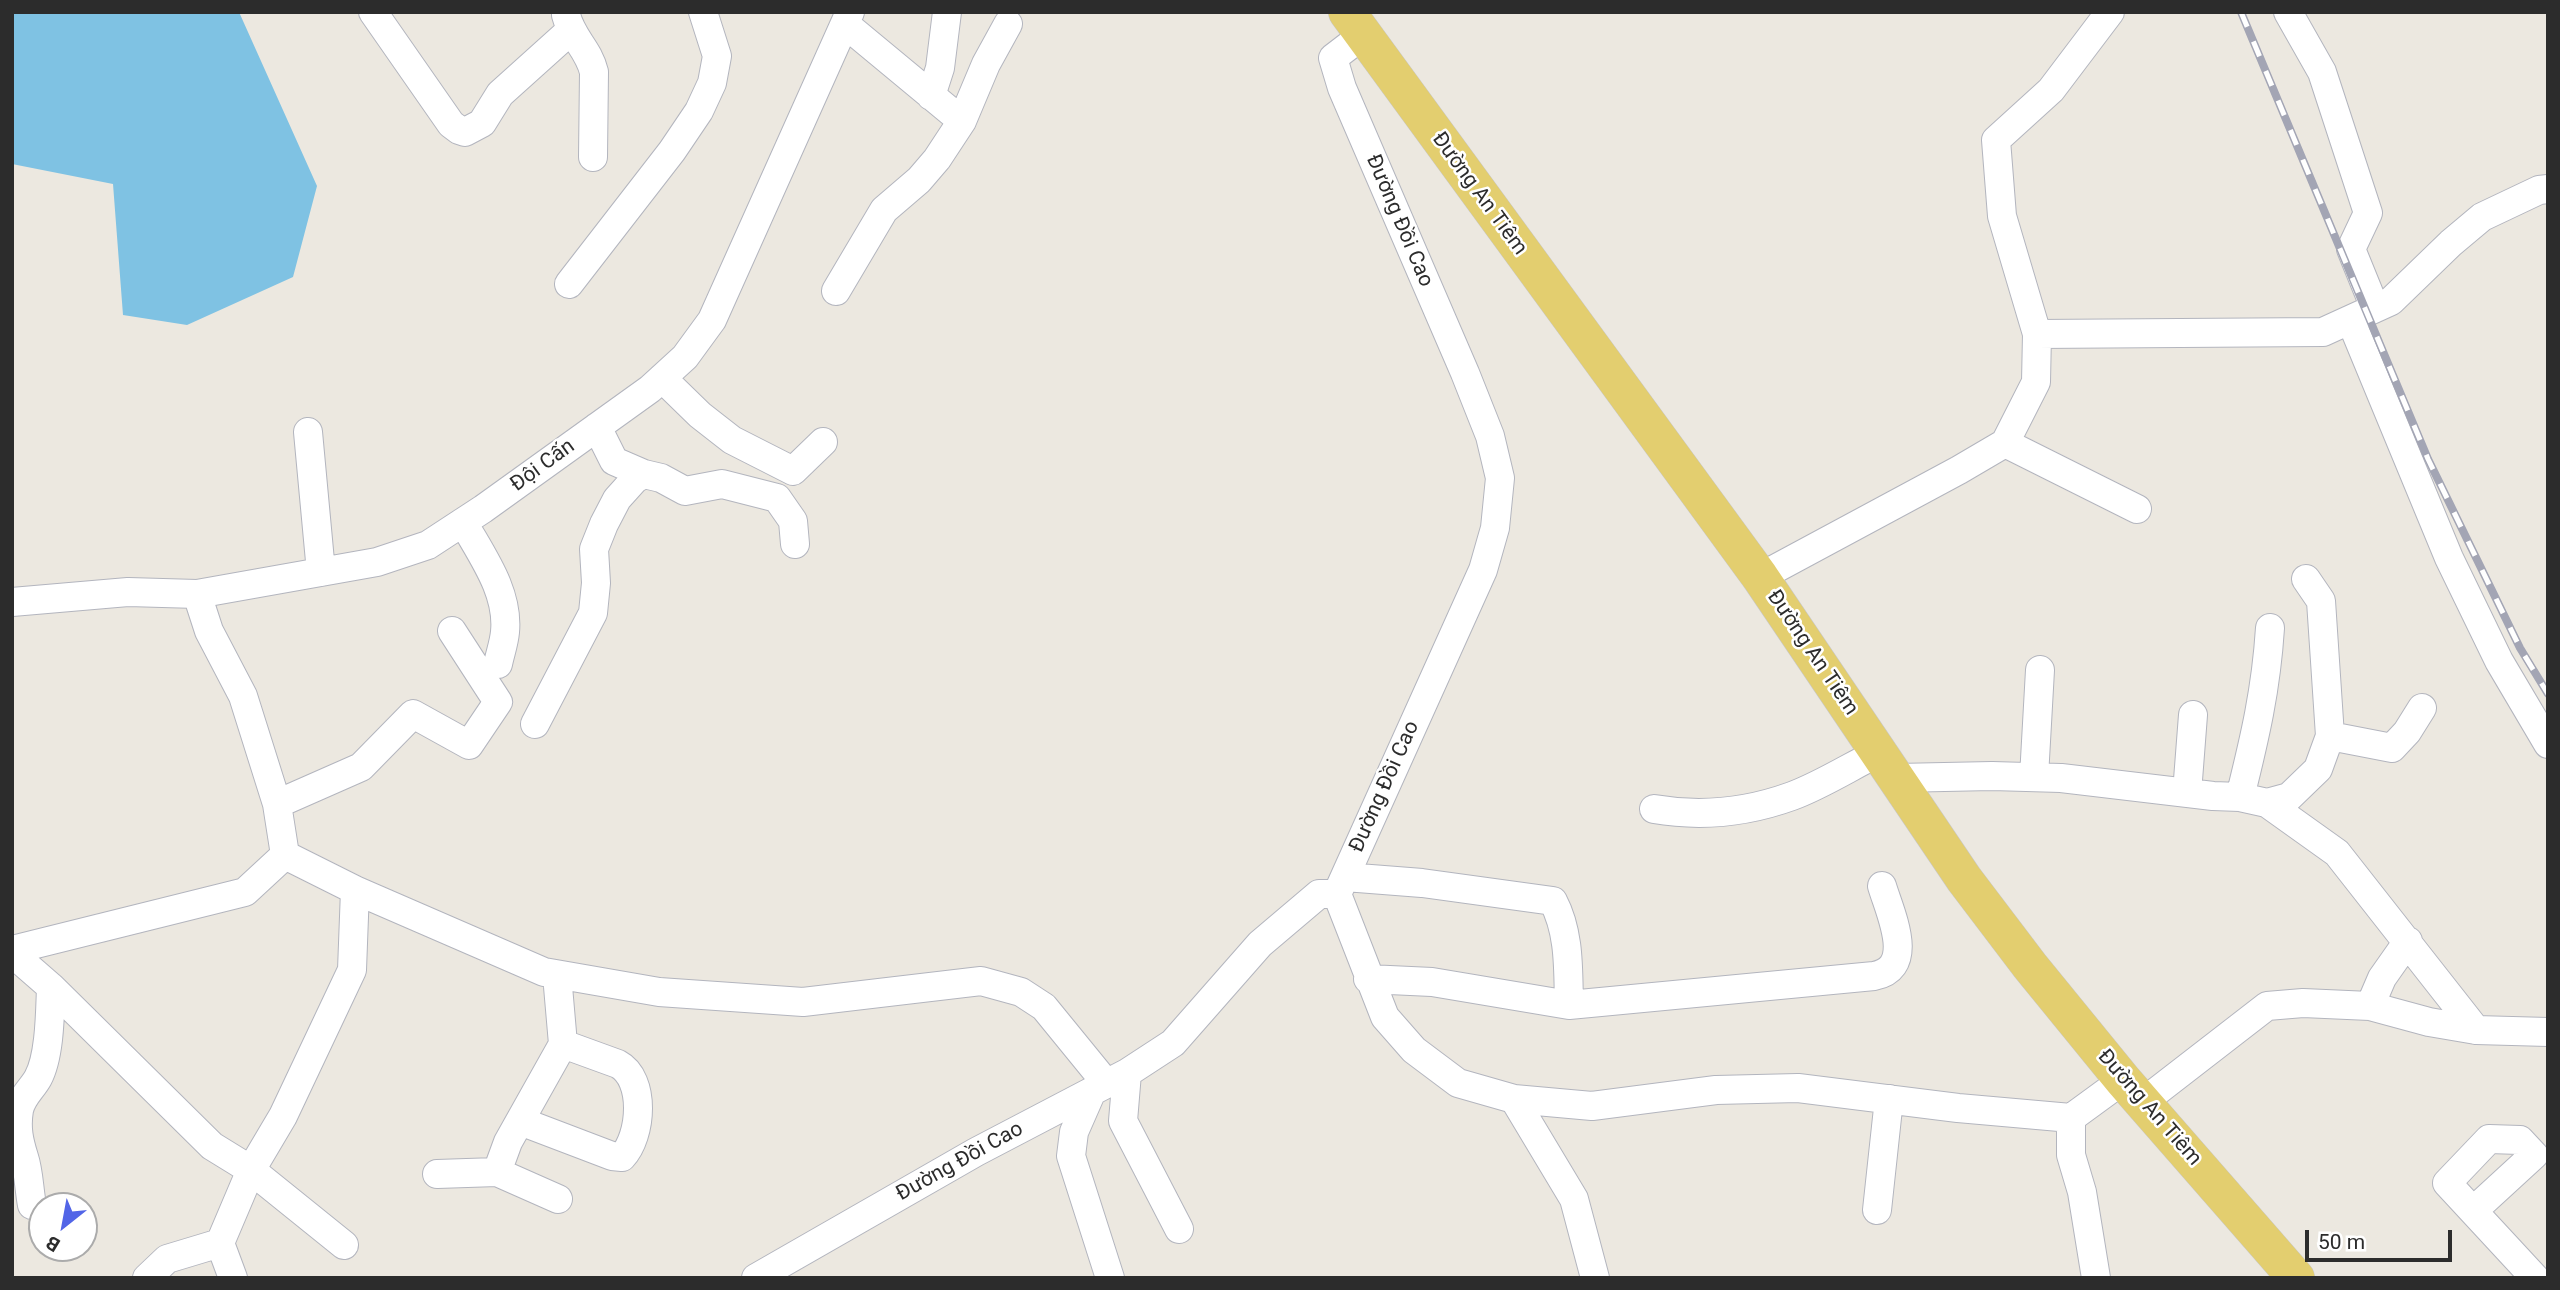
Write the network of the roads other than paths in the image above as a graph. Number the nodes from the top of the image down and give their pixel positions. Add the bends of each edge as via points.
1 (373, 12) edge
2 (703, 12) edge
3 (947, 12) edge
4 (2110, 12) edge
5 (2288, 12) edge
6 (848, 18) edge
7 (568, 22) edge
8 (1355, 23) edge
9 (1008, 24) dead end
10 (932, 96) junction
11 (962, 121) junction
12 (593, 157) dead end
13 (2548, 189) edge
14 (569, 284) dead end
15 (836, 291) dead end
16 (2363, 314) junction
17 (2037, 334) junction
18 (662, 378) junction
19 (597, 427) junction
20 (308, 432) dead end
21 (823, 442) dead end
22 (2005, 443) junction
23 (644, 474) junction
24 (2137, 509) dead end
25 (463, 522) junction
26 (796, 544) dead end
27 (321, 572) junction
28 (1760, 577) junction
29 (2306, 579) dead end
30 (197, 594) junction
31 (12, 602) edge
32 (2270, 628) dead end
33 (452, 631) dead end
34 (498, 664) dead end
35 (2040, 670) dead end
36 (2422, 708) dead end
37 (2193, 715) dead end
38 (535, 724) dead end
39 (2330, 736) junction
40 (2548, 744) edge
41 (1888, 765) junction
42 (2034, 777) junction
43 (2187, 793) junction
44 (2240, 797) junction
45 (2267, 803) junction
46 (277, 804) junction
47 (1654, 809) dead end
48 (285, 855) junction
49 (1341, 885) junction
50 (1882, 886) dead end
51 (355, 890) junction
52 (2408, 941) junction
53 (12, 952) edge
54 (557, 975) junction
55 (1368, 979) junction
56 (51, 987) junction
57 (1569, 1005) junction
58 (2370, 1006) junction
59 (2476, 1030) junction
60 (2538, 1031) edge
61 (563, 1044) junction
62 (2548, 1054) edge
63 (1108, 1082) junction
64 (2133, 1091) junction
65 (1514, 1099) junction
66 (1889, 1099) junction
67 (2071, 1118) junction
68 (520, 1121) junction
69 (251, 1170) junction
70 (497, 1172) junction
71 (438, 1174) dead end
72 (30, 1192) edge
73 (558, 1199) dead end
74 (1877, 1210) dead end
75 (2473, 1211) dead end
76 (1179, 1229) dead end
77 (220, 1243) junction
78 (344, 1245) dead end
79 (147, 1278) edge
80 (233, 1278) edge
81 (756, 1278) edge
82 (1110, 1278) edge
83 (1595, 1278) edge
84 (2096, 1278) edge
85 (2296, 1278) edge
86 (2535, 1278) edge

1 - 7 street via 452,124 465,132 482,123 499,94
2 - 14 street via 717,56 712,83 699,111
3 - 10 street
4 - 17 street via 2051,90 1996,140 2002,216
5 - 16 street via 2322,72 2363,190 2368,213 2351,249
6 - 10 street
6 - 18 street, Đội Cấn via 712,320 685,357
7 - 12 street via 594,72
8 - 28 main road, Đường An Tiêm
8 - 49 street, Đường Đồi Cao via 1333,58 1342,88 1465,373 1490,436 1500,478 1495,528 1483,570
9 - 11 street
10 - 11 street
11 - 15 street via 919,180 884,210
13 - 16 street via 2482,217 2391,301
16 - 17 street via 2323,332
16 - 40 street via 2449,558 2499,661
17 - 22 street via 2036,382
18 - 19 street, Đội Cấn
18 - 21 street via 732,440 793,471
19 - 23 street via 614,461
19 - 25 street, Đội Cấn
20 - 27 street
22 - 24 street
22 - 28 street
23 - 26 street via 685,491 722,484 777,498 793,521
23 - 38 street via 617,499 604,524 594,550 593,613
25 - 27 street, Đội Cấn via 428,545 377,562
25 - 34 street via 498,586 505,610
27 - 30 street, Đội Cấn
28 - 41 main road, Đường An Tiêm
29 - 39 street via 2321,601
30 - 31 street, Đội Cấn via 128,592
30 - 46 street via 209,632 243,696
32 - 44 street via 2260,715
33 - 46 street via 498,702 468,745 413,714 361,767
35 - 42 street
36 - 39 street via 2392,748
37 - 43 street
39 - 45 street via 2318,769 2289,797
41 - 42 street
41 - 47 street via 1740,810 1683,814
41 - 64 main road, Đường An Tiêm via 1964,879
42 - 43 street
43 - 44 street
44 - 45 street
45 - 52 street via 2337,852
46 - 48 street
48 - 51 street
48 - 53 street via 245,892
49 - 55 street
49 - 57 street via 1422,883 1553,901 1563,918
49 - 63 street, Đường Đồi Cao via 1319,894 1260,944 1173,1043
50 - 57 street via 1898,948 1894,965 1882,975
51 - 54 street
51 - 69 street via 352,970 283,1116
52 - 58 street via 2382,978
52 - 59 street
53 - 56 street
54 - 61 street
54 - 63 street via 659,992 803,1002 981,981 1021,992 1044,1007
55 - 57 street via 1432,982
55 - 65 street via 1385,1017 1413,1050 1458,1083
56 - 69 street via 212,1146
56 - 72 street via 47,1044 38,1077 20,1106 18,1123
58 - 59 street
58 - 64 street via 2267,1006
59 - 60 street
60 - 62 street
61 - 68 street
61 - 68 street via 618,1064 631,1075 637,1115 626,1152 622,1157 612,1156
63 - 76 street
63 - 81 street, Đường Đồi Cao
63 - 82 street via 1074,1132 1071,1157
64 - 67 street
64 - 85 main road, Đường An Tiêm
65 - 66 street via 1592,1106 1716,1090 1798,1088
65 - 83 street via 1574,1199
66 - 67 street
66 - 74 street
67 - 84 street via 2071,1155
68 - 70 street
69 - 77 street
69 - 78 street
70 - 71 street
70 - 73 street
75 - 86 street
77 - 79 street via 167,1259
77 - 80 street

